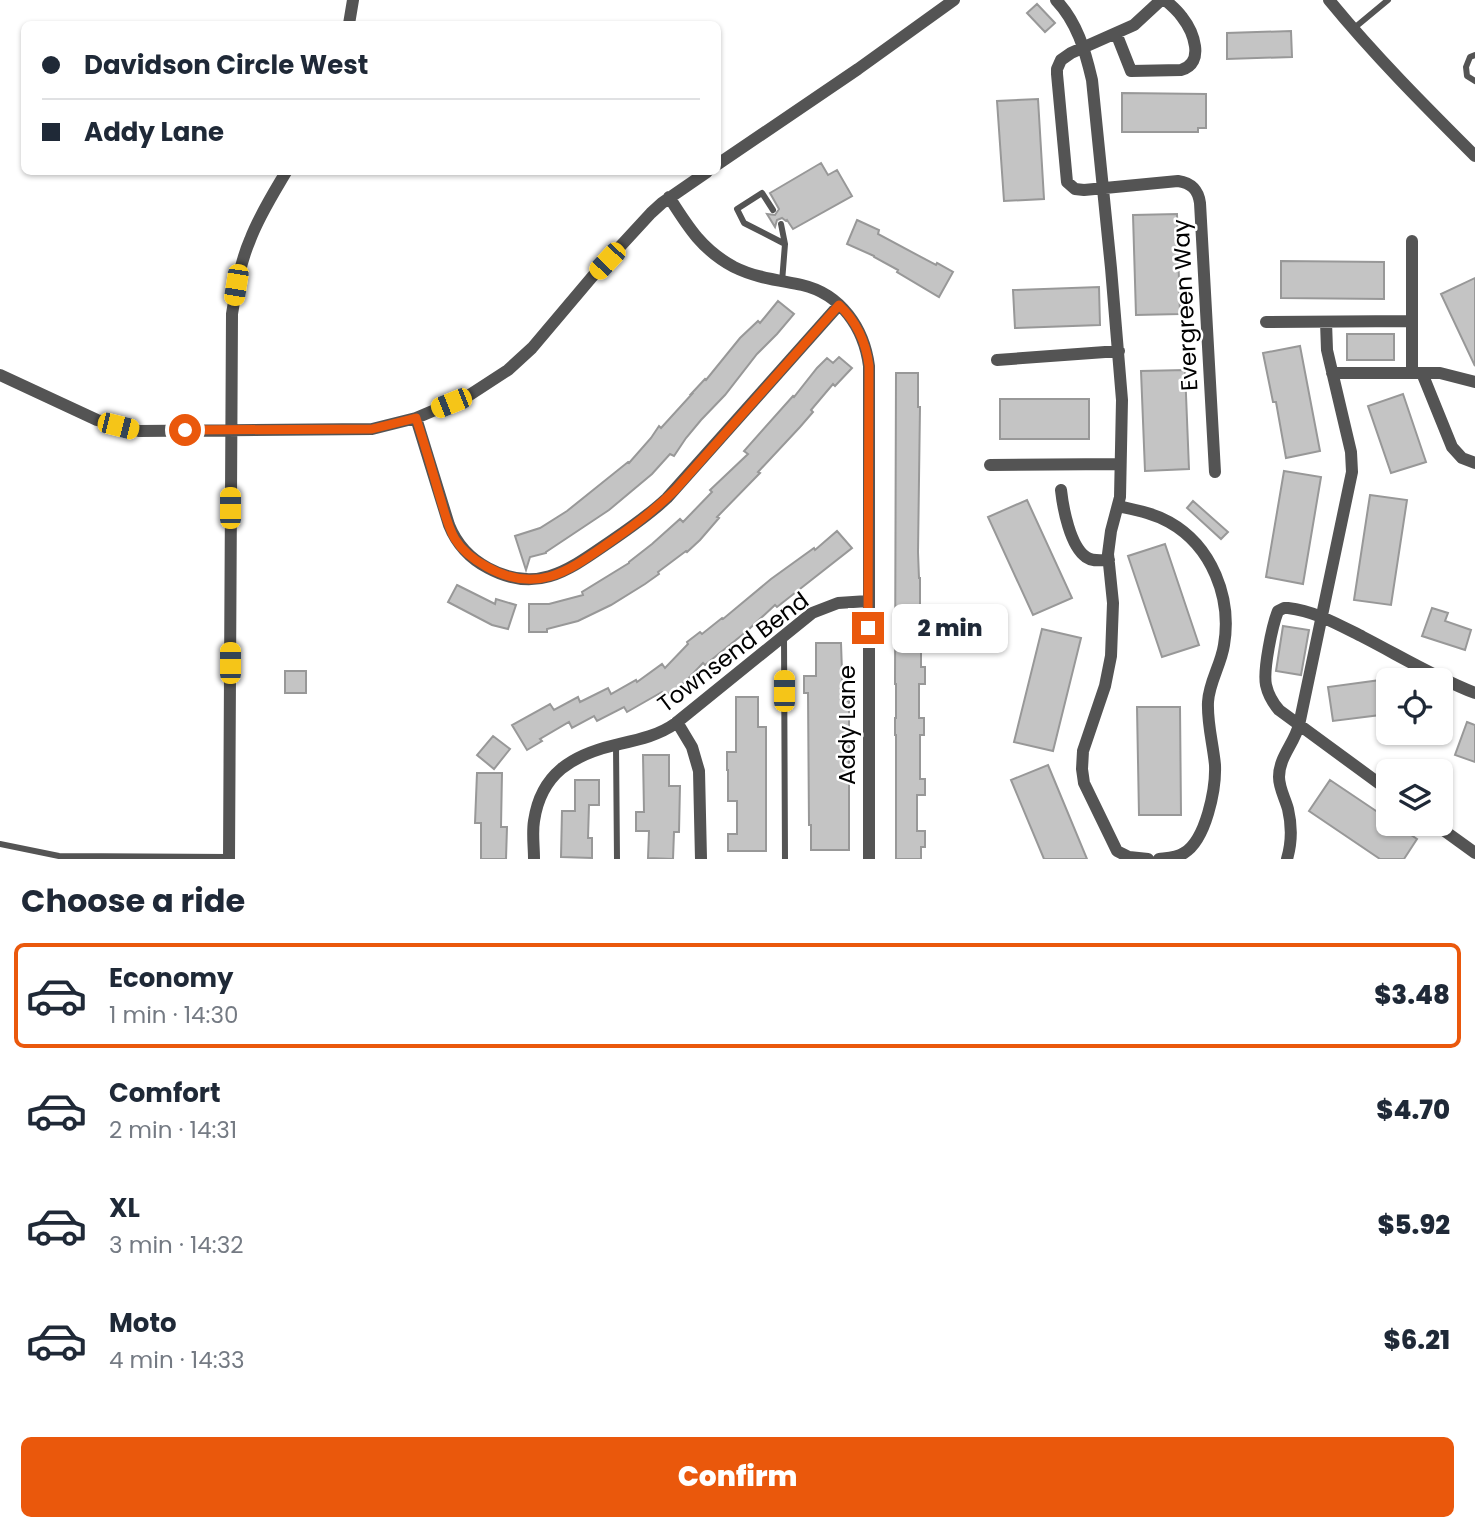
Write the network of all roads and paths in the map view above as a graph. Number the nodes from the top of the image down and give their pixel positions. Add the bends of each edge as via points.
1 (353, 0) edge
2 (954, 0) edge
3 (1056, 0) edge
4 (1163, 0) edge
5 (1329, 0) edge
6 (1388, 0) edge
7 (350, 21) edge
8 (1353, 29) junction
9 (1116, 33) junction
10 (1083, 48) junction
11 (1475, 55) edge
12 (1475, 81) edge
13 (1475, 156) edge
14 (721, 162) edge
15 (284, 175) edge
16 (702, 175) edge
17 (1103, 188) junction
18 (669, 197) junction
19 (773, 210) dead end
20 (781, 224) dead end
21 (1412, 241) dead end
22 (785, 244) junction
23 (782, 282) junction
24 (839, 305) junction
25 (1326, 321) junction
26 (1411, 321) junction
27 (1266, 322) dead end
28 (1119, 351) junction
29 (997, 360) dead end
30 (1332, 373) junction
31 (1417, 373) junction
32 (0, 374) edge
33 (1475, 382) edge
34 (416, 418) junction
35 (230, 430) junction
36 (1475, 463) edge
37 (1120, 464) junction
38 (990, 465) dead end
39 (1215, 472) dead end
40 (1061, 490) dead end
41 (1118, 506) junction
42 (1109, 560) junction
43 (868, 601) junction
44 (1322, 617) junction
45 (784, 635) junction
46 (1475, 692) edge
47 (677, 722) junction
48 (1299, 725) junction
49 (616, 745) junction
50 (1376, 781) edge
51 (1452, 836) edge
52 (0, 844) edge
53 (1475, 853) edge
54 (229, 858) edge
55 (1127, 858) edge
56 (534, 859) edge
57 (617, 859) edge
58 (701, 859) edge
59 (785, 859) edge
60 (869, 859) edge
61 (1148, 859) edge
62 (1167, 859) edge
63 (1287, 859) edge

1 - 7 street
2 - 14 street
3 - 10 street via 1071,18
4 - 9 street, Evergreen Way
4 - 9 street, Evergreen Way via 1182,16 1193,38 1194,60 1187,69 1131,71
5 - 8 street
6 - 8 lane
8 - 13 street
9 - 10 street, Evergreen Way
10 - 17 street via 1092,80
10 - 17 street, Evergreen Way via 1061,60 1057,69 1067,182 1079,190
11 - 12 lane via 1469,57 1466,67 1467,76
15 - 35 street via 249,242 236,285
16 - 18 street
17 - 28 street
17 - 39 street, Evergreen Way via 1178,181 1198,194
18 - 23 street, Addy Lane via 693,234 719,258 753,275
18 - 34 street via 509,370 468,396
19 - 22 lane via 762,193 737,209 744,223
20 - 22 lane
21 - 26 street
22 - 23 lane
23 - 24 street, Addy Lane via 814,289
24 - 34 street via 667,498 577,565 552,576 509,577 464,551 449,525
24 - 43 street, Addy Lane via 859,331 869,366
25 - 26 street
25 - 27 street
25 - 30 street
26 - 31 street
28 - 29 street
28 - 37 street
30 - 31 street
30 - 44 street via 1352,464
31 - 33 street via 1448,374
31 - 36 street via 1452,447
32 - 35 street via 97,420 139,431
34 - 35 street via 372,429
35 - 54 street
37 - 38 street
37 - 41 street
40 - 42 street via 1066,518 1083,555
41 - 42 street
41 - 62 street via 1156,516 1186,534 1212,566 1224,606 1224,646 1208,701 1215,766 1213,795 1196,841 1187,851
42 - 55 street via 1111,656 1083,751 1082,769 1113,844
43 - 45 street, Townsend Bend via 825,607
43 - 60 street, Addy Lane
44 - 46 street
44 - 48 street
44 - 48 street via 1288,608 1276,615 1266,685 1275,705
45 - 47 street, Townsend Bend
45 - 59 lane
47 - 49 street, Townsend Bend via 658,734
47 - 58 street via 692,747 701,782
48 - 50 street
48 - 63 street via 1279,770 1291,828
49 - 56 street, Townsend Bend via 576,758 549,782 534,818
49 - 57 lane
51 - 53 street
52 - 54 lane via 59,856
55 - 61 street

